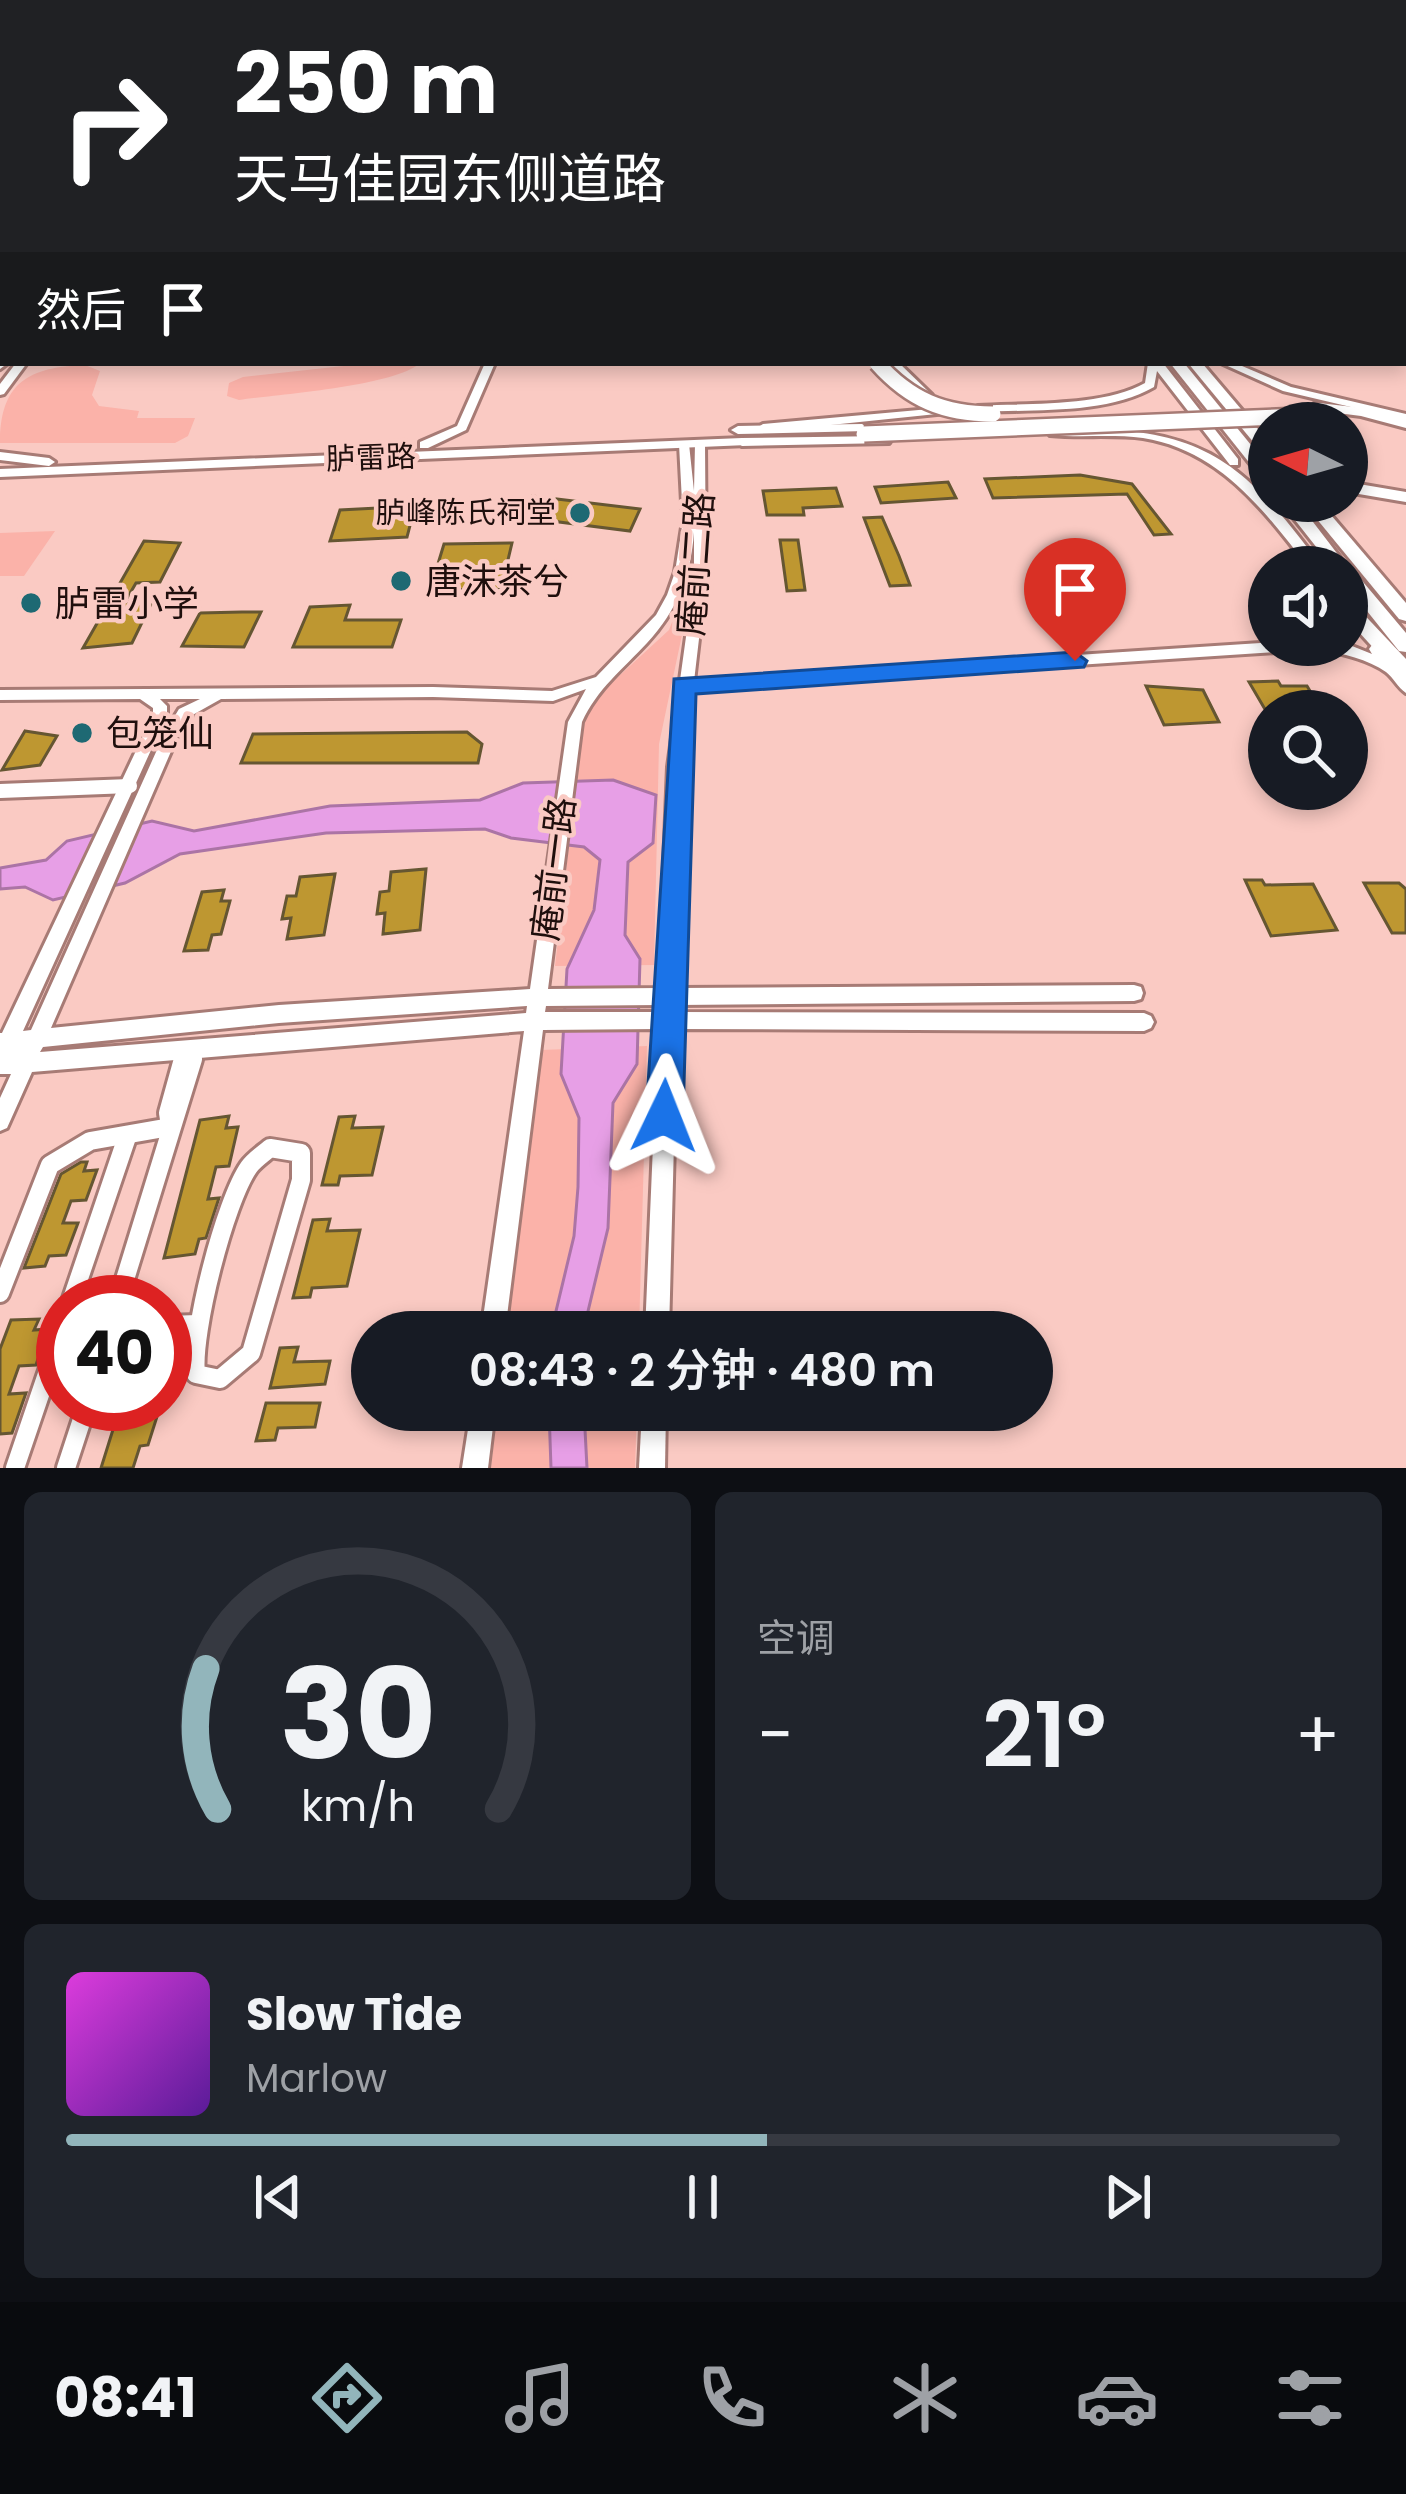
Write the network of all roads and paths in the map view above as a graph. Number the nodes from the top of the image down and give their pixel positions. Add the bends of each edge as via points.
1 (20, 366) edge
2 (489, 366) edge
3 (880, 366) edge
4 (895, 366) edge
5 (1155, 366) edge
6 (1157, 366) edge
7 (1179, 366) edge
8 (1197, 366) edge
9 (1212, 366) edge
10 (1233, 366) edge
11 (0, 392) edge
12 (1098, 402) junction
13 (1248, 408) edge
14 (1248, 408) edge
15 (975, 409) junction
16 (1248, 409) edge
17 (1248, 414) edge
18 (1368, 419) edge
19 (1406, 425) edge
20 (1248, 427) edge
21 (863, 431) junction
22 (1064, 432) junction
23 (740, 436) junction
24 (693, 444) junction
25 (424, 445) junction
26 (1248, 451) edge
27 (1, 468) edge
28 (1248, 481) edge
29 (1248, 487) edge
30 (1368, 491) edge
31 (1406, 497) edge
32 (1281, 522) edge
33 (1305, 522) edge
34 (1328, 522) edge
35 (1299, 546) edge
36 (1325, 546) edge
37 (1368, 599) edge
38 (1406, 615) edge
39 (1368, 634) edge
40 (1406, 646) edge
41 (1248, 649) edge
42 (1368, 657) edge
43 (1400, 671) edge
44 (598, 679) junction
45 (683, 686) junction
46 (1406, 687) edge
47 (225, 692) junction
48 (143, 694) junction
49 (0, 695) edge
50 (553, 696) junction
51 (575, 722) junction
52 (130, 786) junction
53 (0, 790) edge
54 (1134, 993) dead end
55 (659, 995) junction
56 (546, 997) junction
57 (658, 1018) junction
58 (544, 1020) junction
59 (1144, 1022) dead end
60 (40, 1038) junction
61 (192, 1047) junction
62 (2, 1052) edge
63 (28, 1063) junction
64 (0, 1121) edge
65 (170, 1126) junction
66 (127, 1137) junction
67 (80, 1275) edge
68 (126, 1275) edge
69 (0, 1293) edge
70 (496, 1311) edge
71 (657, 1311) edge
72 (192, 1324) edge
73 (199, 1324) junction
74 (36, 1406) edge
75 (79, 1431) edge
76 (480, 1431) edge
77 (653, 1431) edge
78 (15, 1468) edge
79 (67, 1468) edge
80 (475, 1468) edge
81 (652, 1468) edge

1 - 11 main road
2 - 25 main road via 458,432
3 - 13 highway, bridge via 908,398 965,414
4 - 15 main road via 937,402
5 - 12 main road via 1144,390
6 - 28 main road
7 - 26 highway
8 - 20 highway
9 - 14 highway
10 - 19 main road
12 - 15 main road
12 - 22 main road via 1128,408 1140,424
15 - 23 main road
16 - 21 highway, bridge
17 - 21 highway, bridge
18 - 19 highway
21 - 23 highway
22 - 23 main road
22 - 29 main road via 1148,433 1193,444
23 - 24 main road, 胪雷路
23 - 25 main road, 胪雷路
24 - 27 main road, 胪雷路
24 - 44 street, 庵前一路 via 678,594 648,635
24 - 45 street, 庵前二路 via 700,579
25 - 27 main road, 胪雷路
30 - 31 highway
32 - 35 main road
33 - 36 highway
34 - 38 highway
37 - 40 highway
39 - 43 highway
41 - 45 street
42 - 43 main road
43 - 46 main road
44 - 50 street
44 - 51 street, 庵前一路
45 - 55 street, 庵前二路
47 - 48 street
47 - 50 street
47 - 60 street via 179,719
48 - 49 street
48 - 52 street via 160,706 160,716
50 - 51 street via 572,708
51 - 56 street, 庵前一路
52 - 53 street
52 - 62 street
54 - 55 street
55 - 56 street
55 - 57 street, 庵前二路
56 - 58 street, 庵前一路
56 - 60 street
57 - 58 street
57 - 59 street
57 - 71 street, 庵前二路
58 - 61 street
58 - 70 street, 庵前一路
60 - 62 street
60 - 63 street
61 - 63 street
61 - 65 street
62 - 63 street
63 - 64 street
65 - 66 street
65 - 68 street
66 - 67 street
66 - 69 street via 78,1142 50,1165
72 - 73 street
73 - 73 street via 191,1362 196,1374 222,1380 240,1368 258,1331 301,1180 304,1163 292,1148 270,1148 250,1166
74 - 78 street
75 - 79 street
76 - 80 street
77 - 81 street

